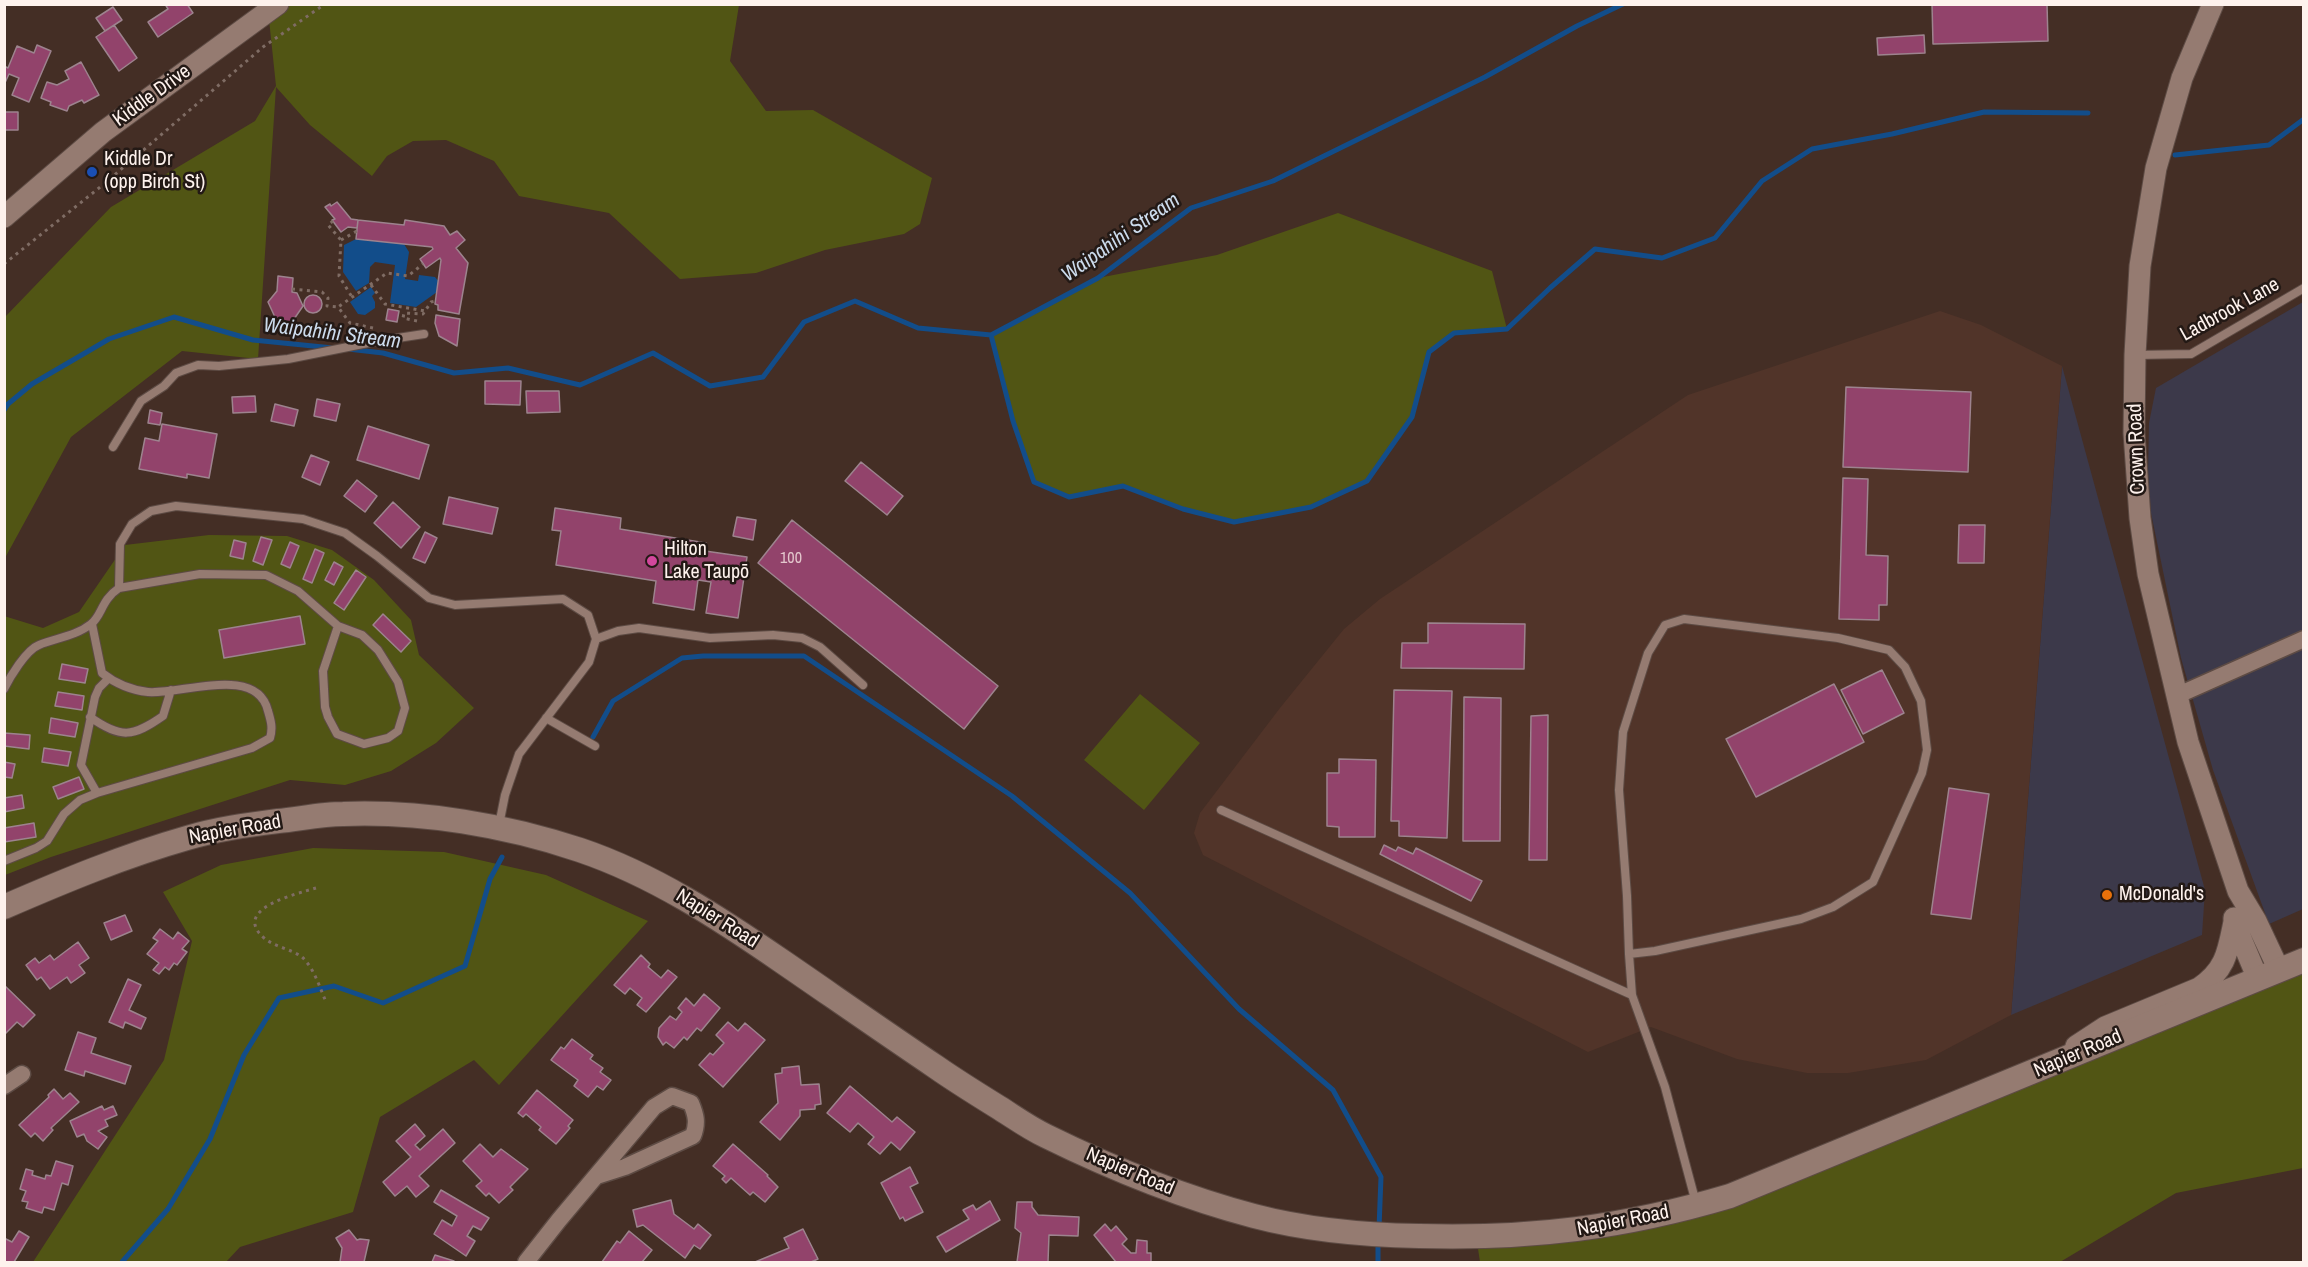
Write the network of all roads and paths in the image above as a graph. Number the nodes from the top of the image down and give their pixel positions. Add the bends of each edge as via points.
1 (278, 4) edge
2 (324, 4) edge
3 (2213, 4) edge
4 (4, 217) edge
5 (333, 221) dead end
6 (357, 231) dead end
7 (341, 240) junction
8 (4, 264) edge
9 (423, 264) dead end
10 (371, 284) junction
11 (2304, 288) edge
12 (292, 289) dead end
13 (352, 297) junction
14 (435, 301) dead end
15 (338, 307) junction
16 (425, 311) junction
17 (420, 321) dead end
18 (374, 328) dead end
19 (424, 334) dead end
20 (2135, 355) junction
21 (113, 447) dead end
22 (119, 588) junction
23 (92, 624) junction
24 (338, 626) junction
25 (596, 639) junction
26 (2304, 639) edge
27 (109, 678) junction
28 (863, 685) dead end
29 (4, 689) edge
30 (171, 690) junction
31 (2175, 696) junction
32 (90, 717) junction
33 (546, 718) junction
34 (595, 746) dead end
35 (97, 793) junction
36 (1221, 810) dead end
37 (498, 828) junction
38 (4, 861) edge
39 (316, 888) dead end
40 (2238, 891) junction
41 (4, 907) edge
42 (2234, 922) junction
43 (1629, 954) junction
44 (2304, 960) edge
45 (2269, 974) junction
46 (1632, 995) junction
47 (326, 1002) dead end
48 (2037, 1071) junction
49 (22, 1074) dead end
50 (4, 1086) edge
51 (597, 1176) junction
52 (1697, 1206) junction
53 (526, 1263) edge

1 - 4 street, Kiddle Drive via 103,132
2 - 8 path via 263,47
3 - 20 street, Crown Road via 2182,78 2156,168 2140,266
5 - 7 path via 328,225
6 - 7 path
7 - 13 path via 339,276
9 - 10 path via 408,276 387,273
10 - 13 path
10 - 16 path via 385,304
11 - 20 lane, Ladbrook Lane via 2191,354
12 - 15 path via 322,292 328,298 327,306
13 - 15 path
14 - 16 path
15 - 18 path via 350,323
16 - 17 path via 404,313 403,318
19 - 21 lane via 288,359 198,365 176,373 141,401
20 - 31 street, Crown Road via 2134,433 2140,518
22 - 23 lane via 110,594
22 - 24 lane via 200,574 266,575 298,591
22 - 25 lane via 120,544 132,524 151,511 176,506 303,519 345,533 429,598 455,605 564,599 588,615
23 - 27 lane via 102,673
23 - 29 lane via 36,646
24 - 24 lane via 362,635 378,650 398,682 405,708 398,731 388,738 364,744 354,741 337,734 328,717 322,671
25 - 28 lane via 639,628 710,638 802,638 820,647
25 - 33 lane via 589,662
26 - 31 street
27 - 30 lane via 120,686 149,692
27 - 32 lane via 99,688
30 - 32 lane via 163,716 134,734 118,734
30 - 35 lane via 217,685 257,691 266,704 273,730 270,738 252,748
31 - 40 street, Crown Road
32 - 35 lane via 81,765
33 - 34 lane
33 - 37 lane via 519,754
35 - 38 lane via 80,800 64,814 47,841
36 - 46 lane
37 - 41 main road, Napier Road via 434,818 340,814 237,826 147,850
37 - 52 main road, Napier Road via 578,850 657,883 738,931 940,1070 1042,1134 1144,1181 1194,1198 1257,1217 1330,1231 1483,1238 1595,1228
39 - 47 path via 279,900 254,921 256,930 266,940 301,957
40 - 42 street, Crown Road
40 - 45 street, Crown Road via 2256,921
42 - 45 street
42 - 48 street, Crown Road via 2223,964 2212,979 2105,1027
43 - 43 lane via 1619,790 1623,732 1647,653 1665,625 1684,619 1838,638 1889,650 1905,667 1921,701 1927,750 1922,773 1873,882 1833,907 1801,919
43 - 46 lane
44 - 45 main road, Napier Road
45 - 48 main road, Napier Road
46 - 52 lane via 1665,1087
48 - 52 main road, Napier Road via 1761,1184
49 - 50 street
51 - 51 street via 654,1107 672,1096 690,1103 697,1125 693,1136
51 - 53 street

